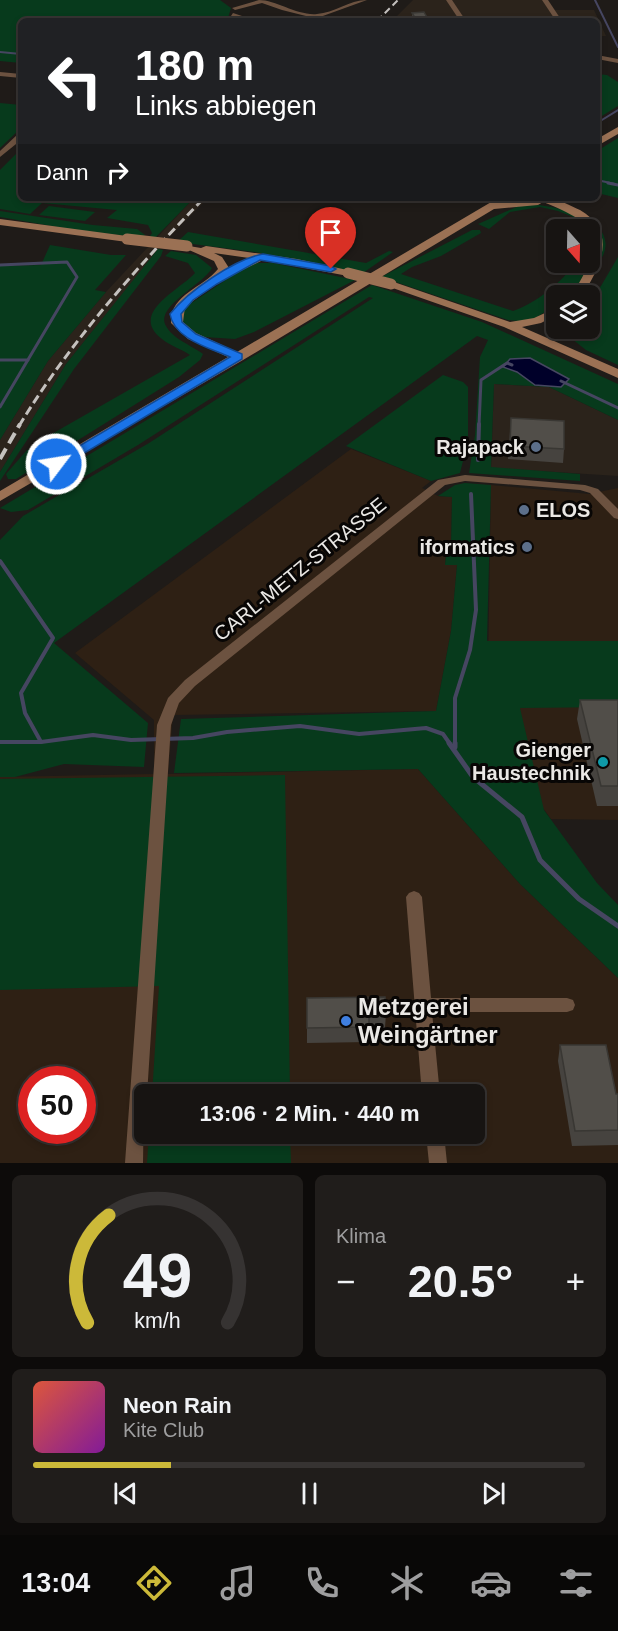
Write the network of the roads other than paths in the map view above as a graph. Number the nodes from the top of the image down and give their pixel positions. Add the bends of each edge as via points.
1 (265, 0) edge
2 (364, 0) edge
3 (449, 0) edge
4 (545, 0) edge
5 (317, 16) junction
6 (246, 18) edge
7 (311, 18) edge
8 (461, 18) edge
9 (557, 18) edge
10 (600, 58) edge
11 (618, 61) edge
12 (0, 74) edge
13 (18, 76) edge
14 (618, 130) edge
15 (18, 139) edge
16 (600, 141) edge
17 (0, 155) edge
18 (501, 201) edge
19 (532, 201) edge
20 (544, 201) edge
21 (492, 206) junction
22 (0, 222) edge
23 (190, 247) junction
24 (263, 257) junction
25 (213, 281) junction
26 (587, 285) edge
27 (546, 316) edge
28 (508, 325) junction
29 (556, 339) edge
30 (561, 347) junction
31 (238, 357) junction
32 (618, 374) edge
33 (0, 497) edge
34 (618, 516) edge
35 (414, 897) dead end
36 (422, 1005) junction
37 (567, 1005) dead end
38 (430, 1084) edge
39 (436, 1144) edge
40 (134, 1163) edge
41 (438, 1163) edge

1 - 5 street via 284,9
1 - 6 street via 234,12
2 - 5 street
3 - 8 street
4 - 9 street
5 - 7 street
10 - 11 street
12 - 13 street
14 - 16 main road
15 - 17 street
18 - 21 main road
19 - 21 main road
20 - 26 main road via 592,218 609,235 608,255
21 - 31 main road
22 - 23 main road, bridge
23 - 24 main road
23 - 25 main road via 221,261 224,269
24 - 25 main road
24 - 28 main road, bridge via 391,284
25 - 31 main road via 178,309 177,323 192,336
27 - 28 main road via 531,323
28 - 30 main road
29 - 30 main road
30 - 32 main road
31 - 33 main road
34 - 40 street, CARL-METZ-STRASSE via 594,491 574,486 465,478 442,482 179,693 168,708 164,730
35 - 36 street
36 - 37 street
36 - 38 street
39 - 41 street

